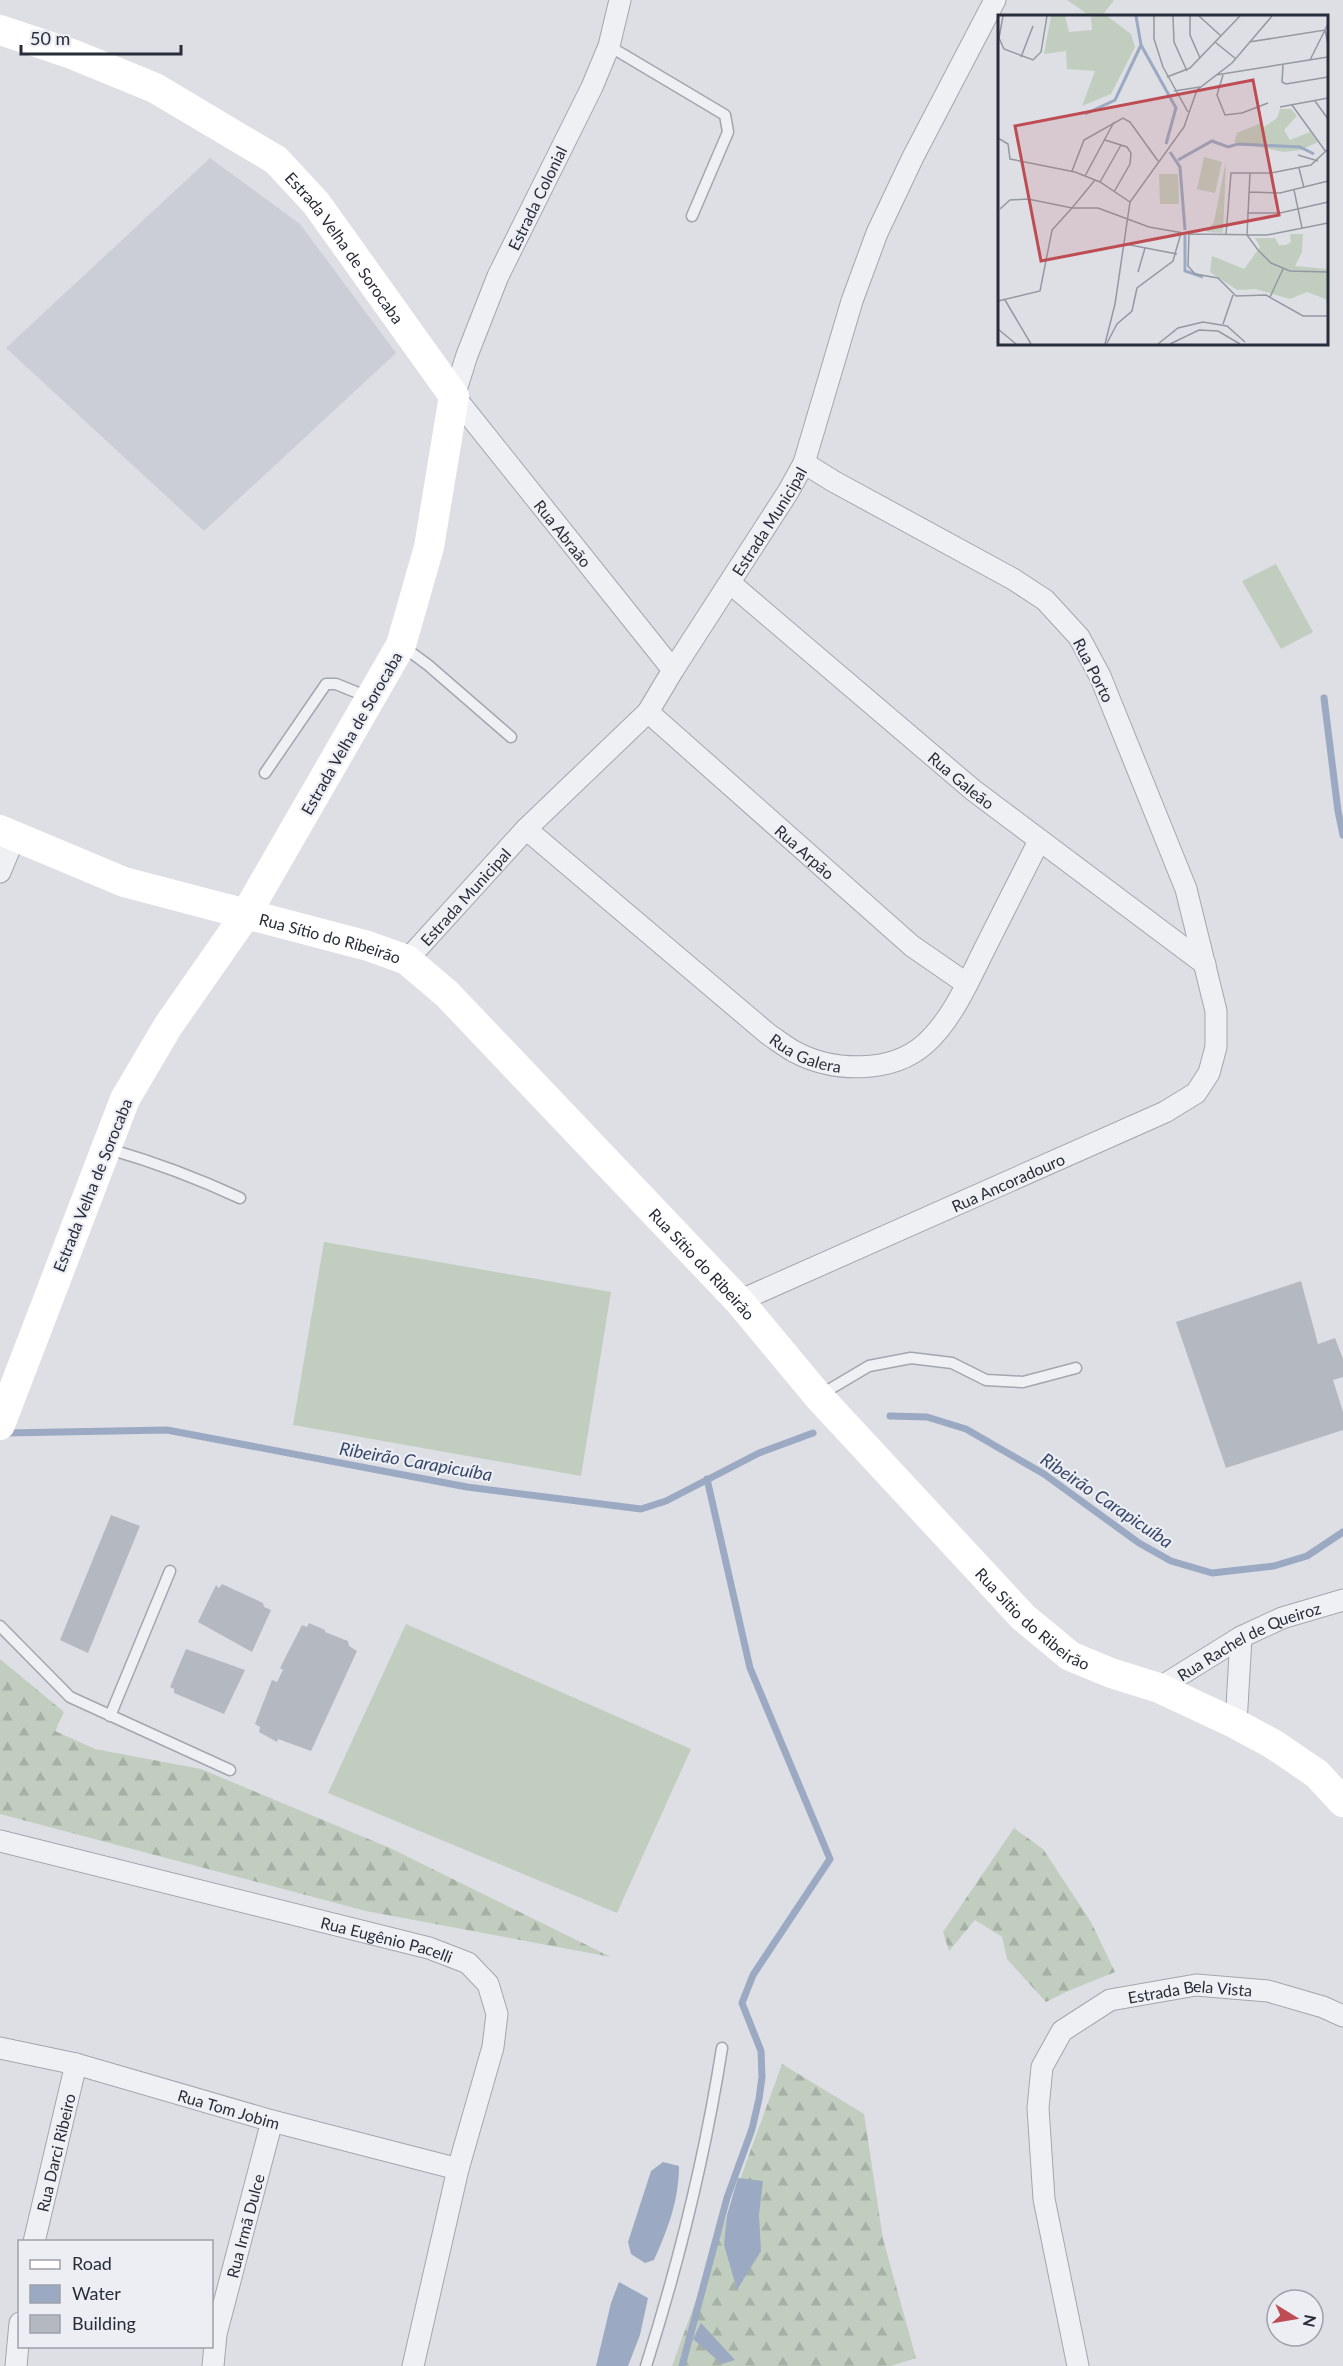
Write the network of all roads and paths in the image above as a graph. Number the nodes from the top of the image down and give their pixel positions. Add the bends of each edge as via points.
1 (620, 0) edge
2 (995, 0) edge
3 (0, 30) edge
4 (609, 46) junction
5 (692, 216) dead end
6 (454, 396) junction
7 (804, 463) junction
8 (730, 583) junction
9 (401, 645) junction
10 (673, 670) junction
11 (371, 698) junction
12 (648, 712) junction
13 (511, 737) dead end
14 (265, 773) dead end
15 (526, 829) junction
16 (7, 833) edge
17 (1039, 841) junction
18 (0, 872) edge
19 (246, 914) junction
20 (407, 960) junction
21 (1205, 964) junction
22 (967, 984) junction
23 (1216, 1011) joint
24 (105, 1148) junction
25 (240, 1198) dead end
26 (739, 1301) junction
27 (1076, 1368) dead end
28 (818, 1396) junction
29 (5, 1401) edge
30 (170, 1571) dead end
31 (1343, 1600) edge
32 (0, 1626) edge
33 (1241, 1638) junction
34 (1159, 1688) junction
35 (110, 1716) junction
36 (1236, 1724) junction
37 (230, 1770) dead end
38 (1343, 1803) edge
39 (0, 1841) edge
40 (1343, 2016) edge
41 (0, 2048) edge
42 (723, 2048) dead end
43 (76, 2064) junction
44 (272, 2121) junction
45 (458, 2169) junction
46 (34, 2240) edge
47 (18, 2344) edge
48 (16, 2366) edge
49 (213, 2366) edge
50 (414, 2366) edge
51 (646, 2366) edge
52 (1078, 2366) edge

1 - 4 street, Estrada Colonial
2 - 7 street, Estrada Municipal via 877,233
3 - 6 main road, Estrada Velha de Sorocaba via 155,87 276,160 316,203
4 - 5 lane via 725,115 728,132
4 - 6 street, Estrada Colonial via 498,276
6 - 9 main road, Estrada Velha de Sorocaba via 429,547
6 - 10 street, Rua Abraão
7 - 8 street, Estrada Municipal
7 - 21 street, Rua Porto via 1013,579 1045,600 1079,637 1100,676 1186,890
8 - 10 street, Estrada Municipal
8 - 17 street, Rua Galeão via 973,790
9 - 11 main road, Estrada Velha de Sorocaba
9 - 13 lane
10 - 12 street, Estrada Municipal
11 - 14 lane via 326,684
11 - 19 main road, Estrada Velha de Sorocaba
12 - 15 street, Estrada Municipal
12 - 22 street, Rua Arpão via 912,946
15 - 20 street, Estrada Municipal
15 - 22 street, Rua Galera via 768,1034 795,1052 832,1065 868,1067 901,1060 938,1032
16 - 18 street
16 - 19 main road, Rua Sítio do Ribeirão via 124,882
17 - 21 street, Rua Galeão
17 - 22 street, Rua Galera
19 - 20 main road, Rua Sítio do Ribeirão
19 - 24 main road, Estrada Velha de Sorocaba via 168,1026 125,1099
20 - 26 main road, Rua Sítio do Ribeirão via 504,1052
21 - 23 street, Rua Porto
23 - 26 street, Rua Ancoradouro via 1216,1047 1209,1073 1196,1093 1165,1112
24 - 25 lane via 196,1177
24 - 29 main road, Estrada Velha de Sorocaba
26 - 28 main road, Rua Sítio do Ribeirão
27 - 28 lane via 1023,1382 986,1380 952,1363 910,1358 869,1366
28 - 34 main road, Rua Sítio do Ribeirão via 1023,1617 1070,1656
30 - 35 lane
31 - 33 street, Rua Rachel de Queiroz via 1282,1618
32 - 35 lane via 70,1697
33 - 34 street, Rua Rachel de Queiroz
33 - 36 street
34 - 36 main road, Rua Sítio do Ribeirão
35 - 37 lane
36 - 38 main road, Rua Sítio do Ribeirão via 1317,1774
39 - 45 street, Rua Eugênio Pacelli via 429,1948 468,1963 488,1984 497,2014 494,2047
40 - 52 street, Estrada Bela Vista via 1268,1991 1196,1985 1110,2000 1062,2031 1042,2067 1038,2108 1044,2199
41 - 43 street, Rua Tom Jobim
42 - 51 lane via 693,2198
43 - 44 street, Rua Tom Jobim
43 - 46 street, Rua Darci Ribeiro
44 - 45 street, Rua Tom Jobim
44 - 49 street, Rua Irmã Dulce via 216,2334
45 - 50 street, Rua Eugênio Pacelli
47 - 48 street

